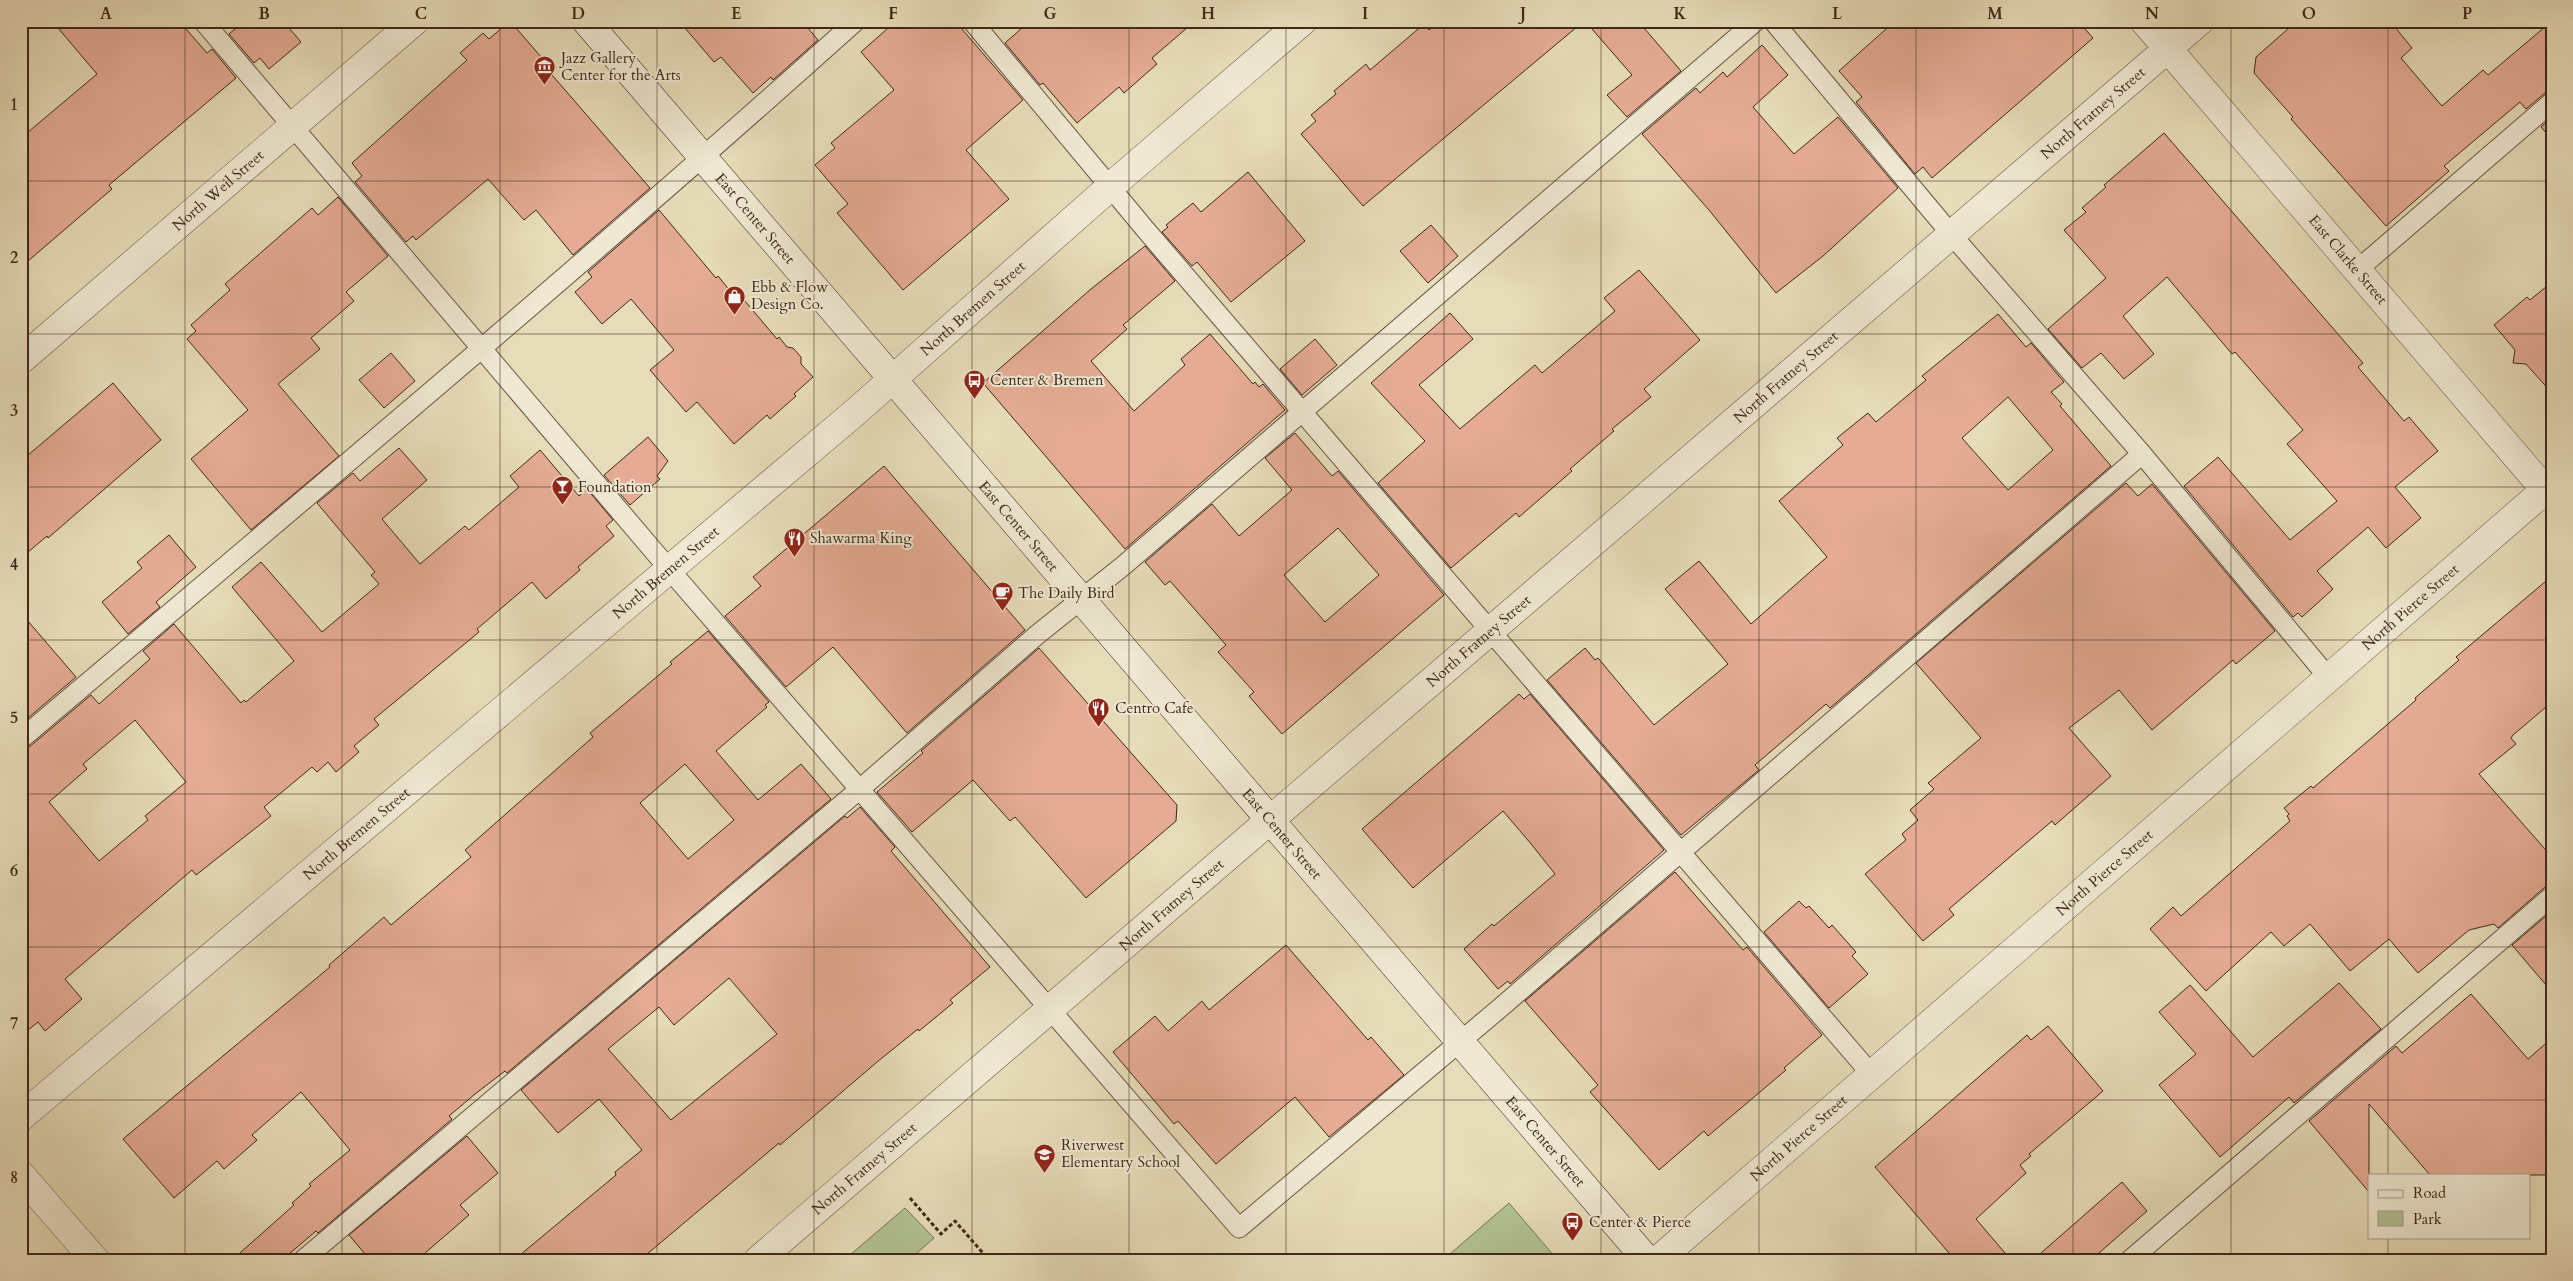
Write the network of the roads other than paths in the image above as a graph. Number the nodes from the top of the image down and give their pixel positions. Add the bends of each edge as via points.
1 (203, 21) edge
2 (415, 21) edge
3 (586, 21) edge
4 (856, 21) edge
5 (972, 21) edge
6 (1304, 21) edge
7 (1756, 21) edge
8 (1773, 21) edge
9 (2144, 21) edge
10 (2200, 21) edge
11 (2168, 49) junction
12 (2552, 102) edge
13 (293, 126) junction
14 (702, 158) junction
15 (1110, 188) junction
16 (1952, 234) junction
17 (2356, 271) junction
18 (482, 349) junction
19 (21, 360) edge
20 (892, 380) junction
21 (1302, 412) junction
22 (2142, 454) junction
23 (2549, 491) edge
24 (669, 569) junction
25 (1080, 599) junction
26 (1490, 629) junction
27 (2328, 677) junction
28 (21, 739) edge
29 (860, 789) junction
30 (1270, 820) junction
31 (1680, 853) junction
32 (2552, 896) edge
33 (1050, 1009) junction
34 (1460, 1042) junction
35 (1872, 1075) junction
36 (21, 1117) edge
37 (21, 1175) edge
38 (94, 1260) edge
39 (303, 1260) edge
40 (758, 1260) edge
41 (1646, 1260) edge
42 (1658, 1260) edge
43 (2130, 1260) edge

1 - 13 lane
2 - 13 street, North Weil Street
3 - 14 street, East Center Street
4 - 14 lane
5 - 15 lane
6 - 15 street, North Bremen Street
7 - 21 lane
8 - 16 lane
9 - 11 street, East Clarke Street
10 - 11 street, North Fratney Street
11 - 16 street, North Fratney Street
11 - 17 street, East Clarke Street
12 - 17 lane
13 - 18 lane
13 - 19 street, North Weil Street
14 - 18 lane
14 - 20 street, East Center Street
15 - 20 street, North Bremen Street
15 - 21 lane
16 - 22 lane
16 - 26 street, North Fratney Street
17 - 23 street, East Clarke Street
18 - 24 lane
18 - 28 lane
20 - 24 street, North Bremen Street
20 - 25 street, East Center Street
21 - 25 lane
21 - 26 lane
22 - 27 lane
22 - 31 lane
23 - 27 street, North Pierce Street
24 - 29 lane
24 - 36 street, North Bremen Street
25 - 29 lane
25 - 30 street, East Center Street
26 - 30 street, North Fratney Street
26 - 31 lane
27 - 35 street, North Pierce Street
29 - 33 lane
29 - 39 lane
30 - 33 street, North Fratney Street
30 - 34 street, East Center Street
31 - 34 lane
31 - 35 lane
32 - 43 lane
33 - 34 lane via 1239,1228
33 - 40 street, North Fratney Street
34 - 41 street, East Center Street
35 - 42 street, North Pierce Street
37 - 38 street

